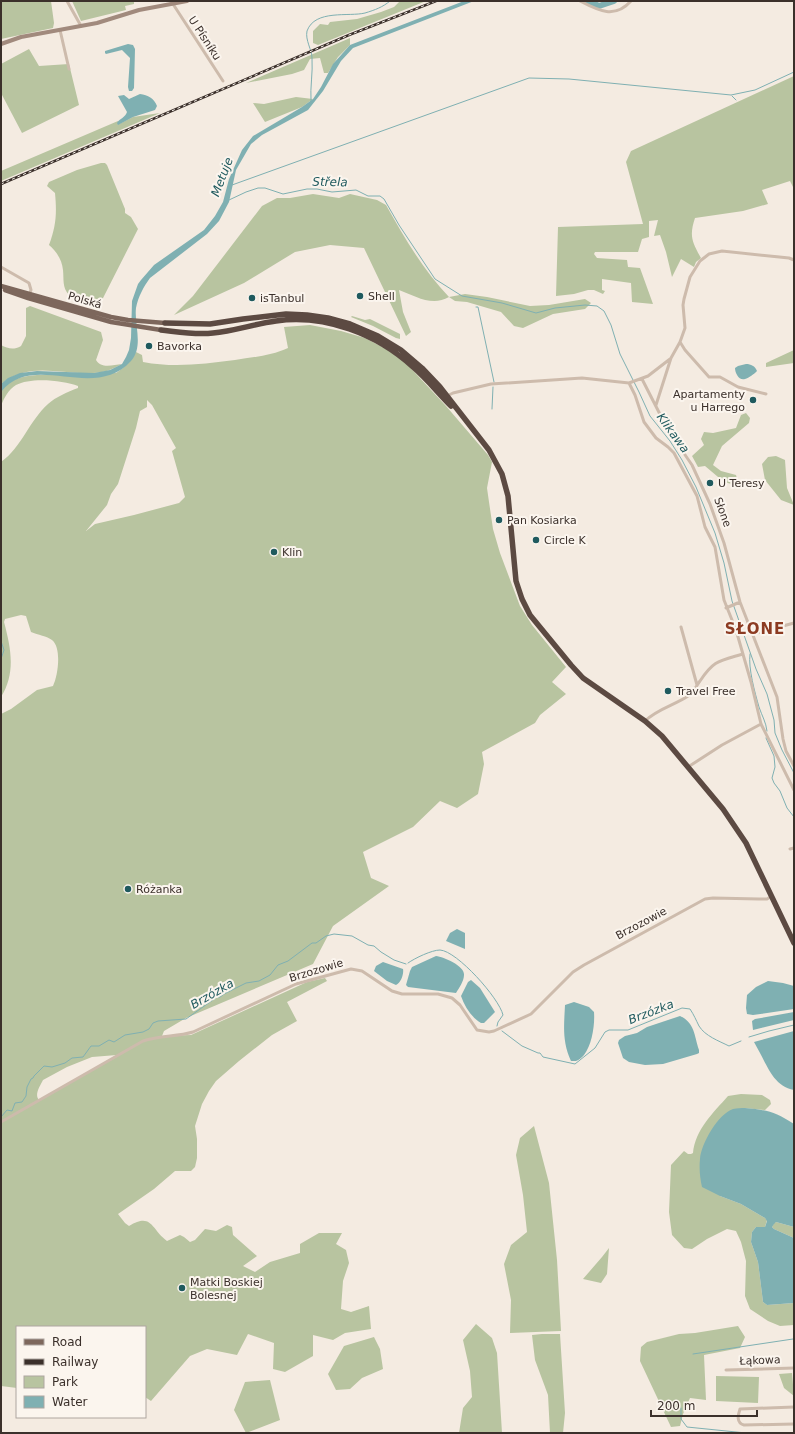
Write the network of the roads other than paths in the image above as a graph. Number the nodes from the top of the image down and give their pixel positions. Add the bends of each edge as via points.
1 (66, 1) edge
2 (187, 1) edge
3 (580, 1) edge
4 (632, 1) edge
5 (173, 4) junction
6 (81, 26) junction
7 (60, 30) junction
8 (1, 44) edge
9 (69, 69) dead end
10 (223, 81) dead end
11 (794, 260) edge
12 (1, 267) edge
13 (1, 287) edge
14 (29, 296) junction
15 (111, 320) junction
16 (165, 324) joint
17 (184, 324) junction
18 (161, 330) joint
19 (183, 332) junction
20 (680, 342) junction
21 (671, 358) junction
22 (642, 379) junction
23 (631, 383) junction
24 (766, 394) dead end
25 (445, 398) junction
26 (656, 405) junction
27 (740, 602) junction
28 (728, 607) junction
29 (794, 623) edge
30 (681, 627) dead end
31 (753, 634) junction
32 (742, 654) junction
33 (697, 685) junction
34 (646, 721) junction
35 (761, 724) junction
36 (794, 766) edge
37 (688, 767) junction
38 (794, 790) edge
39 (772, 896) junction
40 (792, 934) edge
41 (794, 942) edge
42 (1, 1122) edge
43 (794, 1368) edge
44 (726, 1370) dead end
45 (794, 1407) edge
46 (794, 1424) edge

1 - 6 street
2 - 5 main road
3 - 4 street via 609,12 620,10
5 - 6 main road via 139,10
5 - 10 street, U Písníku
6 - 7 main road
7 - 8 main road via 21,37
7 - 9 street
11 - 20 street via 727,251 714,252 705,257 690,277 683,305 685,328
12 - 14 street via 29,283
13 - 14 main road, Polská
14 - 15 main road, Polská
15 - 16 main road, Polská
15 - 18 main road, Polská
16 - 17 highway
17 - 19 highway
17 - 25 highway via 210,324 286,314 338,320 371,332 401,350 425,371
18 - 19 highway
19 - 25 highway via 202,334 286,320 332,324 364,335 392,350 413,366
20 - 21 street
20 - 24 street via 709,377 720,377 738,387
21 - 22 street
21 - 26 street
22 - 23 street
22 - 26 street, Słone
23 - 25 street via 582,378 499,384 462,391
23 - 28 street via 644,422 656,438 674,454 697,496 707,532 715,547
25 - 34 highway via 489,450 504,479 516,581 528,611 579,674
26 - 27 street, Słone via 668,430 692,465 707,496 724,543
27 - 28 street
27 - 31 street, Słone
28 - 32 street
29 - 31 street
30 - 33 street
31 - 36 street, Słone via 777,697 783,739
32 - 33 street via 716,661
32 - 35 street
33 - 34 street via 688,696
34 - 37 highway
35 - 37 street via 722,744
35 - 38 street
37 - 39 highway via 736,827
39 - 40 highway
39 - 42 street, Brzozowie via 767,899 705,899 584,964 531,1014 494,1031 478,1030 460,1005 448,996 402,994 392,991 362,971 344,970 296,984 193,1032 143,1042
40 - 41 highway
43 - 44 street, Łąkowa
45 - 46 street via 740,1408 738,1419 744,1425

